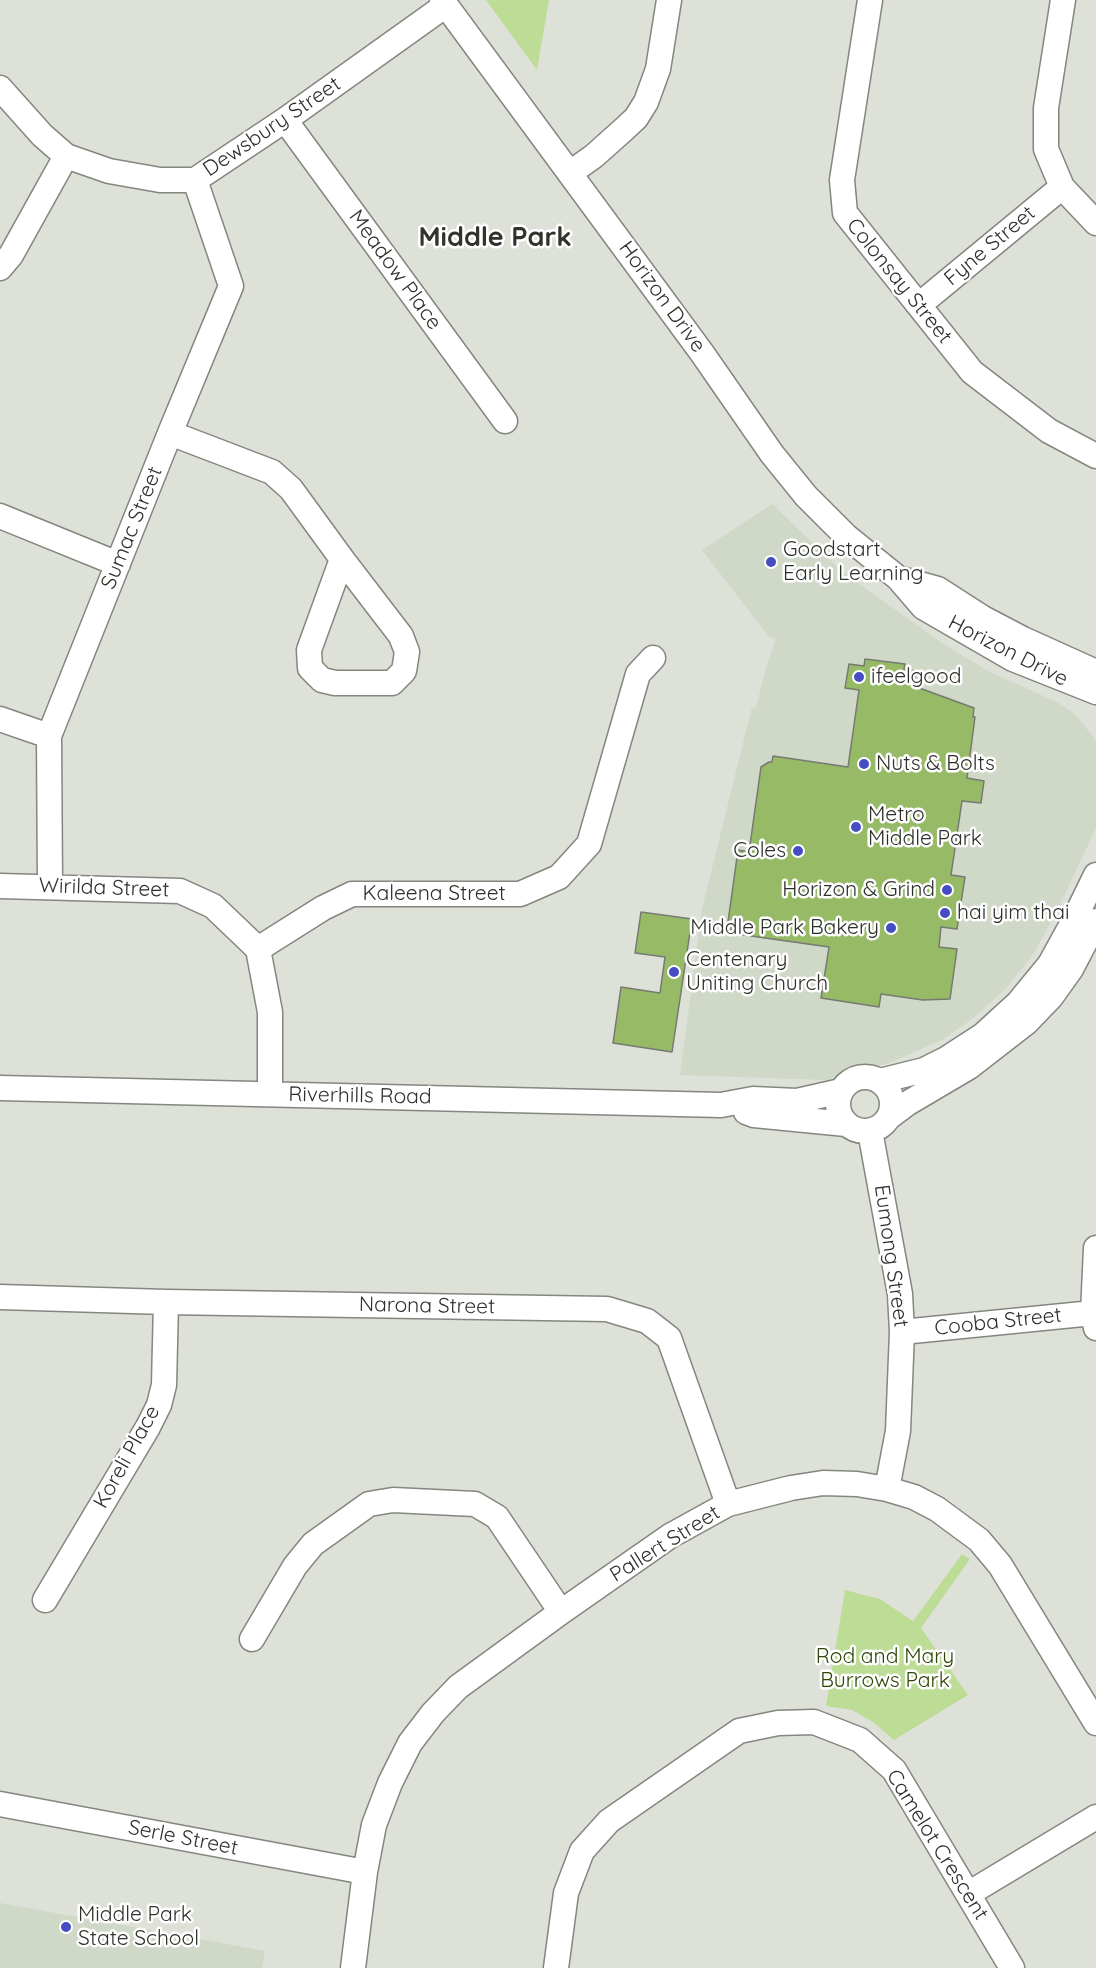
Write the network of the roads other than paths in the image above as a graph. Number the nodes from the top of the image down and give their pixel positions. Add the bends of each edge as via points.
1 (669, 0) edge
2 (870, 0) edge
3 (1063, 0) edge
4 (444, 3) edge
5 (0, 88) edge
6 (285, 120) junction
7 (66, 156) junction
8 (570, 173) junction
9 (195, 180) junction
10 (1062, 187) junction
11 (1096, 223) edge
12 (0, 268) edge
13 (919, 305) junction
14 (505, 421) dead end
15 (170, 433) junction
16 (1096, 456) edge
17 (0, 516) edge
18 (342, 559) junction
19 (118, 564) junction
20 (653, 658) dead end
21 (1095, 688) edge
22 (0, 719) edge
23 (50, 736) junction
24 (1096, 875) edge
25 (0, 886) edge
26 (50, 886) junction
27 (1096, 921) edge
28 (258, 950) junction
29 (880, 1080) junction
30 (0, 1088) edge
31 (841, 1091) junction
32 (270, 1094) junction
33 (721, 1105) junction
34 (846, 1124) junction
35 (879, 1124) junction
36 (1096, 1248) edge
37 (0, 1297) edge
38 (166, 1302) junction
39 (1095, 1321) edge
40 (902, 1332) junction
41 (886, 1489) junction
42 (728, 1504) junction
43 (45, 1600) dead end
44 (561, 1612) junction
45 (252, 1639) dead end
46 (1096, 1723) edge
47 (0, 1804) edge
48 (1096, 1816) edge
49 (365, 1872) junction
50 (968, 1894) junction
51 (353, 1968) edge
52 (556, 1968) edge
53 (1012, 1968) edge

1 - 8 street via 658,69 646,102 636,118
2 - 13 street, Colonsay Street via 842,180 845,213
3 - 10 street via 1046,108 1046,149
4 - 6 street, Dewsbury Street
4 - 8 street, Horizon Drive
5 - 7 street, Dewsbury Street
6 - 9 street, Dewsbury Street
6 - 14 street, Meadow Place
7 - 9 street, Dewsbury Street via 109,171 160,180
7 - 12 street
8 - 21 street, Horizon Drive via 772,454 846,536 898,578 923,607 1013,659
9 - 15 street, Sumac Street via 231,286
10 - 11 street
10 - 13 street, Fyne Street
13 - 16 street, Colonsay Street via 972,372 1049,431
15 - 18 street via 272,472 291,489
15 - 19 street, Sumac Street
17 - 19 street
18 - 18 street via 401,636 407,652 404,671 392,683 335,683 322,680 310,668 309,650
19 - 23 street, Sumac Street
20 - 28 street, Kaleena Street via 638,674 589,844 559,877 520,894 352,894
22 - 23 street
23 - 26 street, Sumac Street
24 - 29 street via 1050,964 1018,1003 983,1035 946,1059 924,1070
25 - 26 street, Wirilda Street
26 - 28 street, Wirilda Street via 180,891 213,906
27 - 35 street via 1071,969 1027,1022 969,1067
28 - 32 street via 270,1012
29 - 31 street via 853,1079
29 - 35 street via 891,1095 892,1106
30 - 32 street, Riverhills Road
31 - 33 street, Riverhills Road via 797,1101 753,1099
31 - 34 street via 838,1108
32 - 33 street, Riverhills Road
33 - 34 street, Riverhills Road via 754,1115
34 - 35 street via 861,1131
35 - 40 street, Eumong Street
36 - 39 street
37 - 38 street, Narona Street
38 - 42 street, Narona Street via 607,1309 647,1321 669,1338
38 - 43 street, Koreli Place via 164,1385 159,1405
39 - 40 street, Cooba Street
40 - 41 street, Eumong Street via 898,1431
41 - 42 street, Pallert Street via 823,1483
41 - 46 street, Pallert Street via 938,1509 979,1540 1000,1565
42 - 44 street, Pallert Street via 670,1536
44 - 45 street via 497,1517 475,1504 393,1500 369,1504 314,1544 295,1566
44 - 49 street, Pallert Street via 458,1687 410,1743 374,1825
47 - 49 street, Serle Street
48 - 50 street
49 - 51 street, Pallert Street
50 - 52 street, Camelot Crescent via 894,1770 861,1740 814,1722 778,1723 739,1731 609,1821 582,1851 566,1893
50 - 53 street, Camelot Crescent

